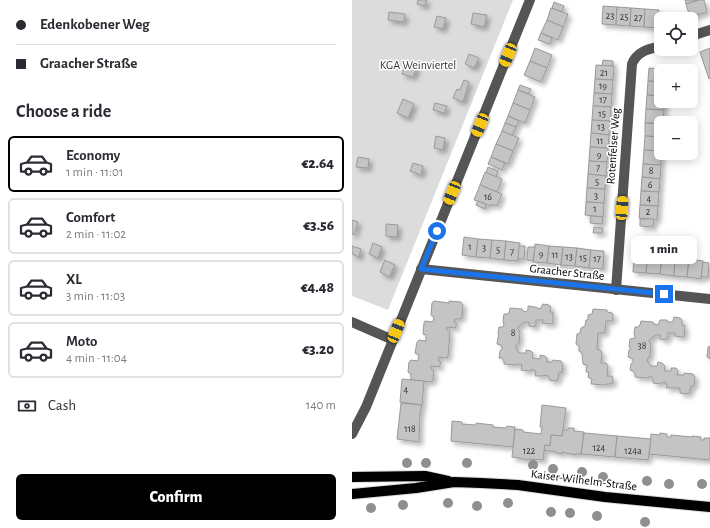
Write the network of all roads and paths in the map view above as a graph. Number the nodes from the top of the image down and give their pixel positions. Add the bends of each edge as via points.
1 (530, 0) edge
2 (710, 30) edge
3 (698, 34) edge
4 (654, 48) edge
5 (421, 269) junction
6 (616, 290) junction
7 (710, 299) edge
8 (352, 322) edge
9 (393, 340) junction
10 (352, 434) edge
11 (352, 477) edge
12 (454, 482) junction
13 (352, 494) edge
14 (710, 508) edge

1 - 5 street
2 - 3 street
4 - 6 street, Rotenfelser Weg via 641,52 632,64
5 - 6 street, Graacher Straße
5 - 9 street
6 - 7 street, Graacher Straße
8 - 9 street
9 - 10 street via 366,407
11 - 12 main road, Kaiser-Wilhelm-Straße via 425,476
12 - 13 main road, Kaiser-Wilhelm-Straße
12 - 14 main road, Kaiser-Wilhelm-Straße via 507,484

